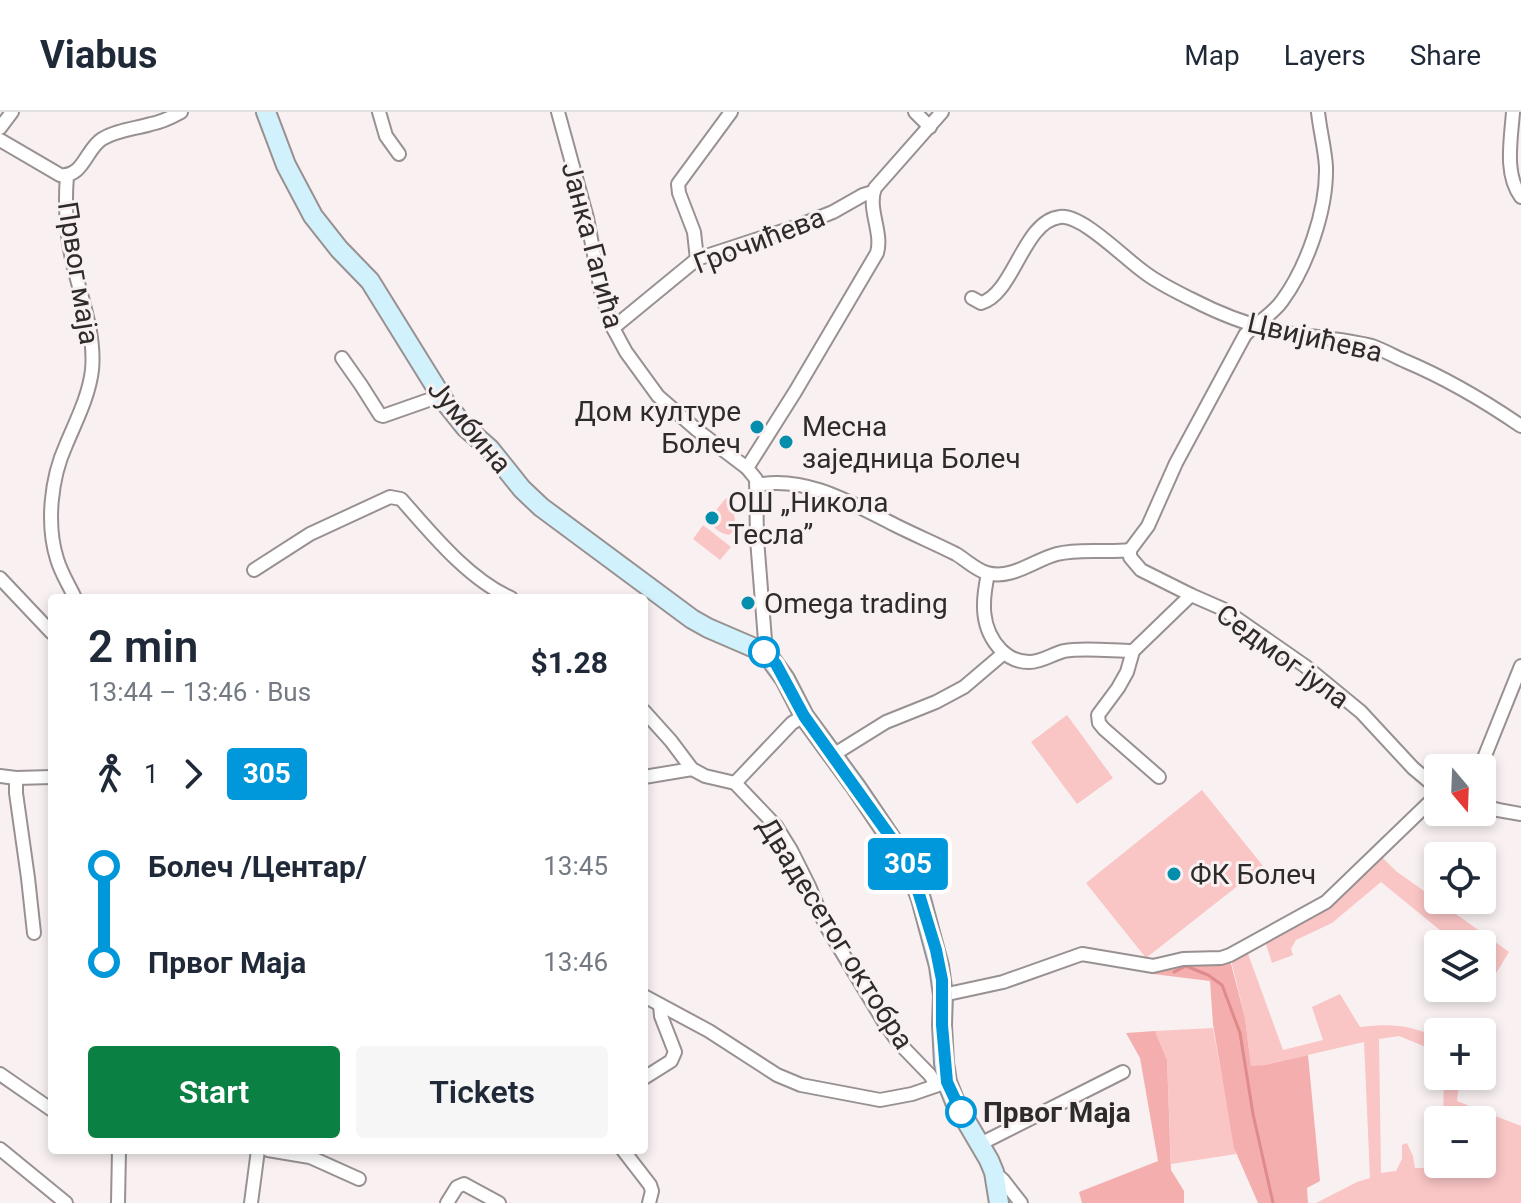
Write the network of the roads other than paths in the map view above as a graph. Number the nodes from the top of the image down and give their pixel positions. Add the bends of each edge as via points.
1 (12, 112) edge
2 (181, 112) edge
3 (266, 112) edge
4 (379, 112) edge
5 (558, 112) edge
6 (731, 112) edge
7 (915, 112) edge
8 (942, 112) edge
9 (1318, 112) edge
10 (1513, 112) edge
11 (930, 127) junction
12 (0, 128) edge
13 (0, 140) edge
14 (399, 154) dead end
15 (67, 176) junction
16 (873, 192) junction
17 (1521, 197) edge
18 (697, 259) junction
19 (972, 298) dead end
20 (1254, 326) junction
21 (613, 328) junction
22 (342, 358) dead end
23 (440, 396) junction
24 (1521, 426) edge
25 (747, 468) junction
26 (757, 485) junction
27 (1130, 550) junction
28 (254, 570) dead end
29 (988, 574) junction
30 (0, 578) edge
31 (73, 594) edge
32 (503, 594) edge
33 (1191, 595) junction
34 (48, 629) edge
35 (1133, 651) junction
36 (766, 653) junction
37 (1004, 653) junction
38 (1521, 666) edge
39 (648, 715) edge
40 (804, 716) junction
41 (1486, 754) edge
42 (833, 755) junction
43 (692, 769) junction
44 (0, 776) edge
45 (648, 776) edge
46 (48, 777) edge
47 (1159, 777) dead end
48 (16, 778) junction
49 (1424, 778) edge
50 (735, 783) junction
51 (1424, 805) edge
52 (1496, 809) edge
53 (1521, 814) edge
54 (34, 933) dead end
55 (943, 995) junction
56 (648, 998) edge
57 (660, 1005) junction
58 (1123, 1072) dead end
59 (0, 1074) edge
60 (648, 1075) edge
61 (942, 1083) junction
62 (48, 1107) edge
63 (980, 1144) junction
64 (0, 1149) edge
65 (116, 1154) edge
66 (257, 1154) edge
67 (292, 1154) edge
68 (626, 1154) edge
69 (994, 1172) junction
70 (359, 1179) dead end
71 (66, 1203) edge
72 (118, 1203) edge
73 (251, 1203) edge
74 (447, 1203) edge
75 (499, 1203) edge
76 (649, 1203) edge
77 (999, 1203) edge
78 (1021, 1203) edge

1 - 12 street
2 - 15 street via 103,139
3 - 23 street, Јумбина via 308,209 370,281
4 - 14 street
5 - 21 street, Јанка Гагића
6 - 18 street via 678,184
7 - 11 street
8 - 11 street
9 - 20 street via 1326,168 1319,217 1287,293
10 - 17 street via 1511,177
11 - 16 street
13 - 15 street
15 - 31 street, Првог маја via 70,248 90,337 92,371 57,468 52,524 57,561
16 - 18 street, Грочићева via 795,227
16 - 25 street via 877,253
18 - 21 street, Грочићева
19 - 20 street, Цвијићева via 981,303 992,297 1040,226 1063,216 1097,234 1148,275
20 - 24 street, Цвијићева via 1373,347 1447,379
20 - 27 street via 1176,463 1148,526
21 - 25 street, Јанка Гагића via 658,396
22 - 23 street via 383,416
23 - 36 street, Јумбина via 534,502 692,619
25 - 26 street
26 - 29 street via 820,490
26 - 36 street
27 - 29 street via 1057,554 1015,572
27 - 33 street, Седмог јула via 1141,570
28 - 32 street via 310,534 396,497 456,558
29 - 37 street via 984,614
30 - 34 street
33 - 35 street
33 - 49 street, Седмог јула via 1223,609 1305,666 1361,712
35 - 37 street via 1065,651 1028,662
35 - 47 street via 1127,672 1098,719
36 - 40 street
37 - 42 street via 964,687 886,722
38 - 41 street
39 - 43 street
40 - 42 street
40 - 50 street
42 - 55 street via 908,864 936,950
43 - 45 street, Двадесетог октобра
43 - 50 street, Двадесетог октобра
44 - 48 street
46 - 48 street
48 - 54 street
50 - 61 street, Двадесетог октобра via 791,850 825,924 884,1022
51 - 55 street via 1326,902 1230,955 1153,966 1082,954 1003,982
52 - 53 street
55 - 61 street
56 - 57 street
57 - 60 street via 675,1052 671,1061
57 - 61 street via 801,1085 880,1100
58 - 63 street
59 - 62 street
61 - 63 street
63 - 69 street
64 - 71 street
65 - 72 street
66 - 73 street
67 - 70 street
68 - 76 street via 650,1185
69 - 77 street
69 - 78 street
74 - 75 street via 464,1184

